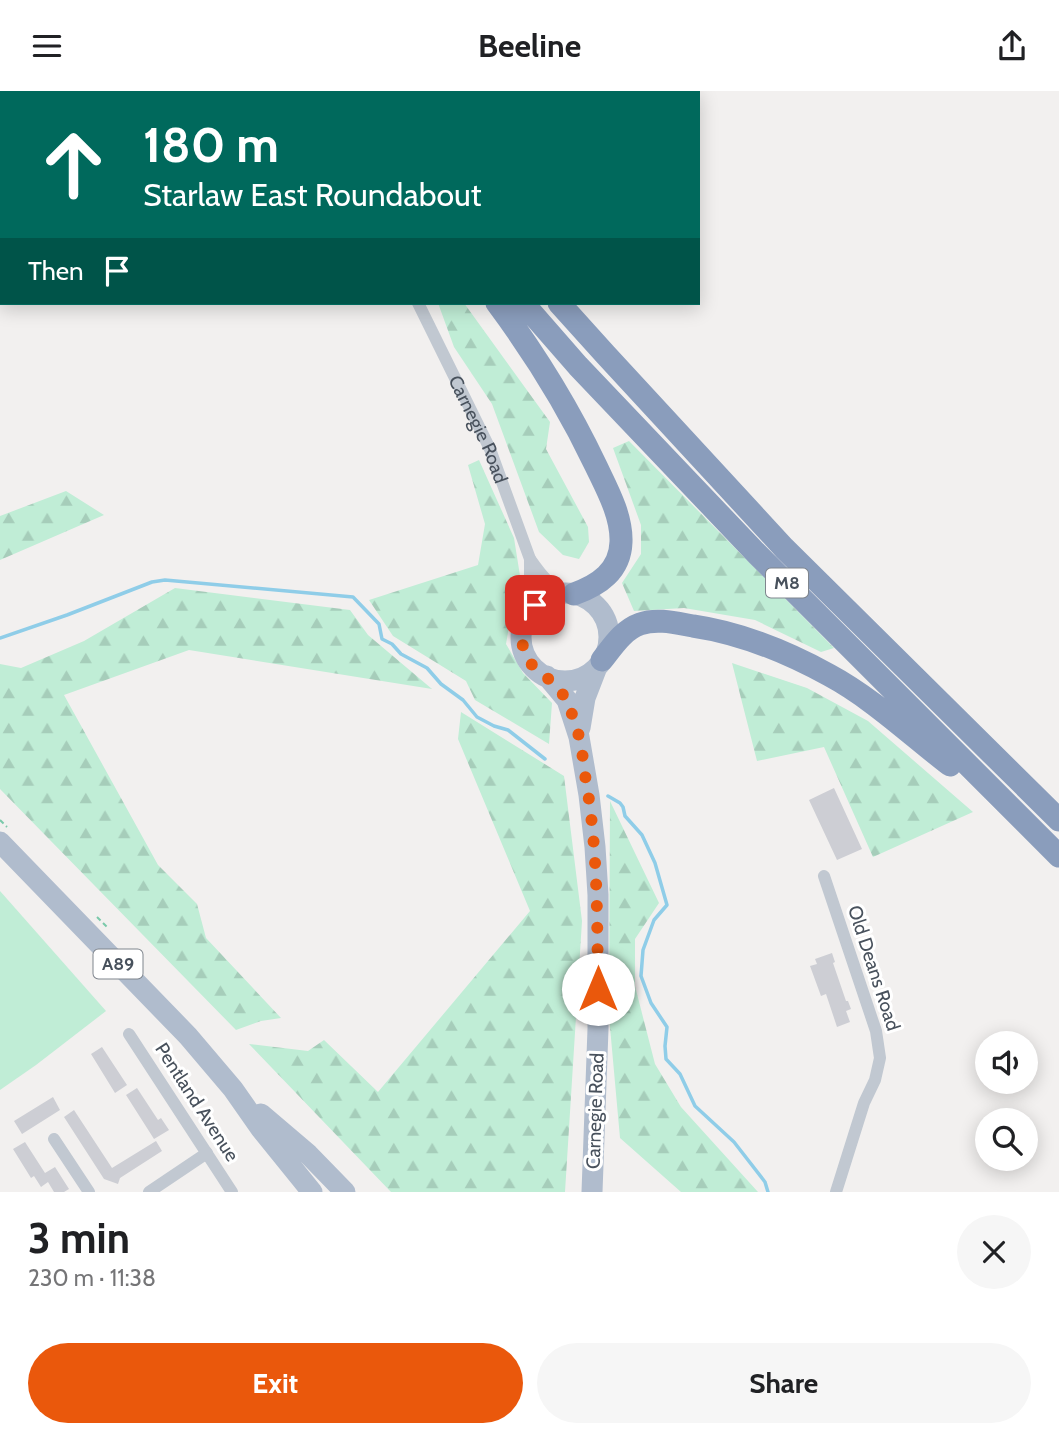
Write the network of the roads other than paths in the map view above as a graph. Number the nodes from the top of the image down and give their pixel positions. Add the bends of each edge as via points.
1 (419, 305) edge
2 (498, 305) edge
3 (525, 305) edge
4 (561, 305) edge
5 (530, 559) junction
6 (572, 593) junction
7 (523, 627) junction
8 (599, 664) junction
9 (547, 676) junction
10 (579, 737) junction
11 (1059, 820) edge
12 (1029, 827) junction
13 (0, 842) edge
14 (1059, 856) edge
15 (824, 876) dead end
16 (130, 1034) dead end
17 (233, 1089) junction
18 (54, 1139) dead end
19 (207, 1153) junction
20 (89, 1192) edge
21 (149, 1192) edge
22 (232, 1192) edge
23 (312, 1192) edge
24 (345, 1192) edge
25 (592, 1192) edge
26 (836, 1192) edge

1 - 5 street, Carnegie Road via 490,449
2 - 6 highway via 579,430 618,521 621,542 611,571 592,587
3 - 12 highway, M8 via 757,554
4 - 11 highway, M8 via 784,548
5 - 6 street, Carnegie Road via 552,586
5 - 7 street, Carnegie Road
6 - 7 main road via 545,598 527,615
6 - 8 main road via 587,599 606,620 608,647
7 - 9 main road via 526,656
8 - 9 main road via 578,678
8 - 10 main road, Carnegie Road via 582,709
8 - 12 highway, M8 via 627,631 650,621 705,628 764,644 831,675
9 - 10 main road, Carnegie Road via 567,700
10 - 25 main road, Carnegie Road via 597,895
12 - 14 highway, M8
13 - 17 main road, A89 via 188,1036
15 - 26 street, Old Deans Road via 876,1031 880,1058
16 - 19 street, Pentland Avenue
17 - 23 main road, A89
17 - 24 main road, A89
18 - 20 street via 56,1154
19 - 21 street
19 - 22 street, Pentland Avenue

